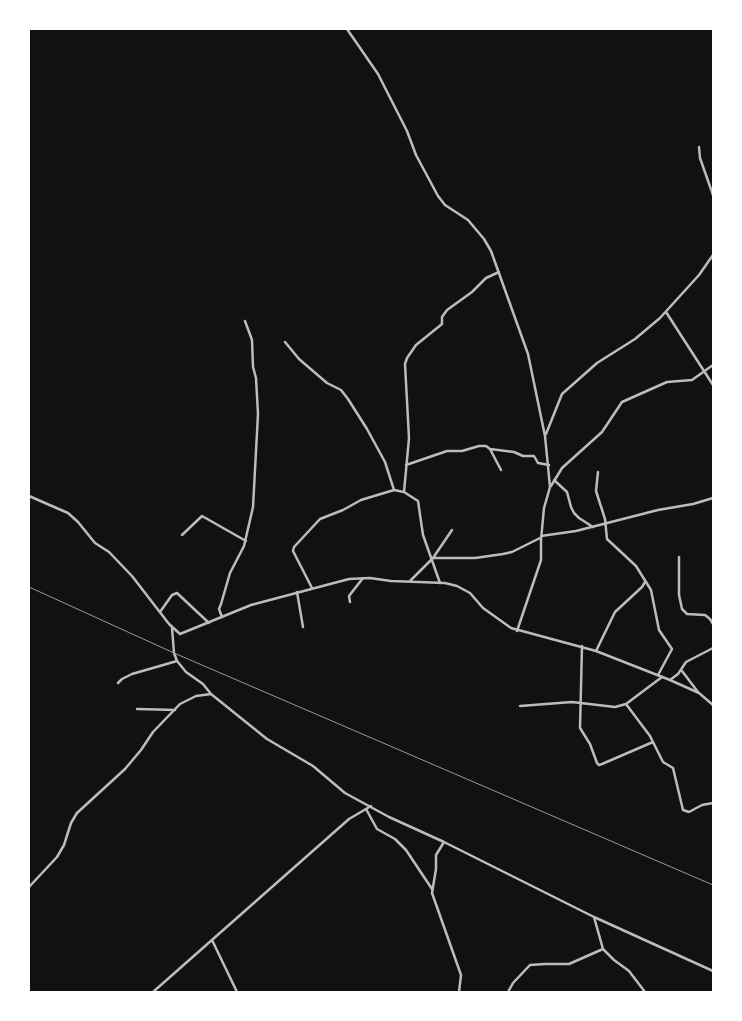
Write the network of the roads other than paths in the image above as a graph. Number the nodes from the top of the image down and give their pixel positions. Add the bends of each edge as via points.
1 (347, 29) edge
2 (699, 147) dead end
3 (713, 195) edge
4 (713, 255) edge
5 (499, 272) junction
6 (666, 312) junction
7 (246, 321) dead end
8 (286, 342) dead end
9 (713, 367) edge
10 (705, 372) junction
11 (713, 385) edge
12 (546, 436) junction
13 (490, 449) junction
14 (406, 465) junction
15 (549, 465) junction
16 (501, 470) dead end
17 (598, 472) dead end
18 (554, 480) junction
19 (550, 487) junction
20 (394, 490) junction
21 (404, 492) junction
22 (29, 496) edge
23 (713, 498) edge
24 (605, 524) junction
25 (593, 527) junction
26 (452, 530) dead end
27 (182, 534) dead end
28 (541, 537) junction
29 (246, 540) junction
30 (679, 557) dead end
31 (432, 559) junction
32 (364, 578) junction
33 (644, 580) junction
34 (409, 582) junction
35 (440, 583) junction
36 (312, 588) junction
37 (297, 592) junction
38 (350, 602) dead end
39 (160, 612) junction
40 (222, 618) junction
41 (209, 623) junction
42 (713, 624) edge
43 (172, 628) junction
44 (303, 628) dead end
45 (517, 631) junction
46 (582, 646) junction
47 (713, 648) edge
48 (596, 650) junction
49 (176, 661) junction
50 (682, 670) junction
51 (660, 676) junction
52 (670, 680) junction
53 (118, 683) dead end
54 (699, 693) junction
55 (211, 694) junction
56 (582, 703) junction
57 (626, 704) junction
58 (713, 705) edge
59 (520, 706) dead end
60 (137, 709) dead end
61 (175, 710) junction
62 (653, 742) junction
63 (713, 803) edge
64 (371, 806) junction
65 (366, 809) junction
66 (444, 842) junction
67 (29, 887) edge
68 (432, 889) junction
69 (594, 917) junction
70 (212, 940) junction
71 (603, 949) junction
72 (713, 971) edge
73 (153, 992) edge
74 (238, 992) edge
75 (459, 992) edge
76 (508, 992) edge
77 (645, 992) edge

1 - 5 street via 378,74 438,196 445,205 468,220 484,239
2 - 3 street
4 - 6 street
5 - 12 street via 528,354
5 - 14 street via 486,278 448,310 442,317 442,324 410,352 405,364
6 - 10 street
6 - 12 street via 565,390
7 - 29 street via 253,345 252,367 256,378 258,414 253,507
8 - 20 street via 299,359 327,383 341,390 348,399 385,462
9 - 10 street
10 - 11 street
10 - 18 street via 692,380 667,382 622,402 602,432 562,468
12 - 15 street
13 - 14 street via 479,446 447,451
13 - 15 street via 534,456 538,463
13 - 16 street
14 - 21 street
15 - 19 street
17 - 24 street via 596,491
18 - 19 street
18 - 25 street via 567,492 574,513
19 - 28 street
20 - 21 street
20 - 36 street via 361,500 320,519 294,547 293,551
21 - 31 street via 420,503 423,535
22 - 39 street via 68,513 132,576
23 - 24 street
24 - 25 street
24 - 33 street via 607,539 636,566
25 - 28 street
26 - 31 street
27 - 29 street via 202,516
28 - 31 street via 503,554
28 - 45 street via 541,560
29 - 40 street via 230,573 219,609
30 - 42 street via 682,609 690,614 705,615
31 - 34 street
31 - 35 street
32 - 34 street
32 - 36 street
32 - 38 street via 349,596
33 - 48 street via 642,587 615,612
33 - 51 street via 652,593 660,631 672,649
34 - 35 street
35 - 45 street via 464,589 483,608
36 - 37 street
37 - 40 street via 250,605
37 - 44 street
39 - 41 street via 172,595 177,594
39 - 43 street
40 - 41 street
41 - 43 street via 183,634
43 - 49 street
45 - 46 street
46 - 48 street
46 - 56 street
47 - 50 street via 686,662
48 - 51 street
49 - 53 street via 132,674
49 - 55 street
50 - 52 street
50 - 54 street
51 - 52 street
51 - 57 street
52 - 54 street
54 - 58 street
55 - 61 street via 190,699
55 - 64 street via 267,739 313,766 345,793
56 - 57 street via 610,707
56 - 59 street
56 - 62 street via 580,728 599,765
57 - 62 street
60 - 61 street
61 - 67 street via 153,732 126,769 77,813 57,857
62 - 63 street via 663,762 673,768 683,810 689,812
64 - 65 street
64 - 66 street
65 - 68 street via 377,829 406,850
65 - 70 street via 349,819
66 - 68 street via 436,855
66 - 69 street
68 - 75 street via 432,897 461,975
69 - 71 street
69 - 72 street
70 - 73 street
70 - 74 street
71 - 76 street via 569,964 530,965
71 - 77 street via 630,971

